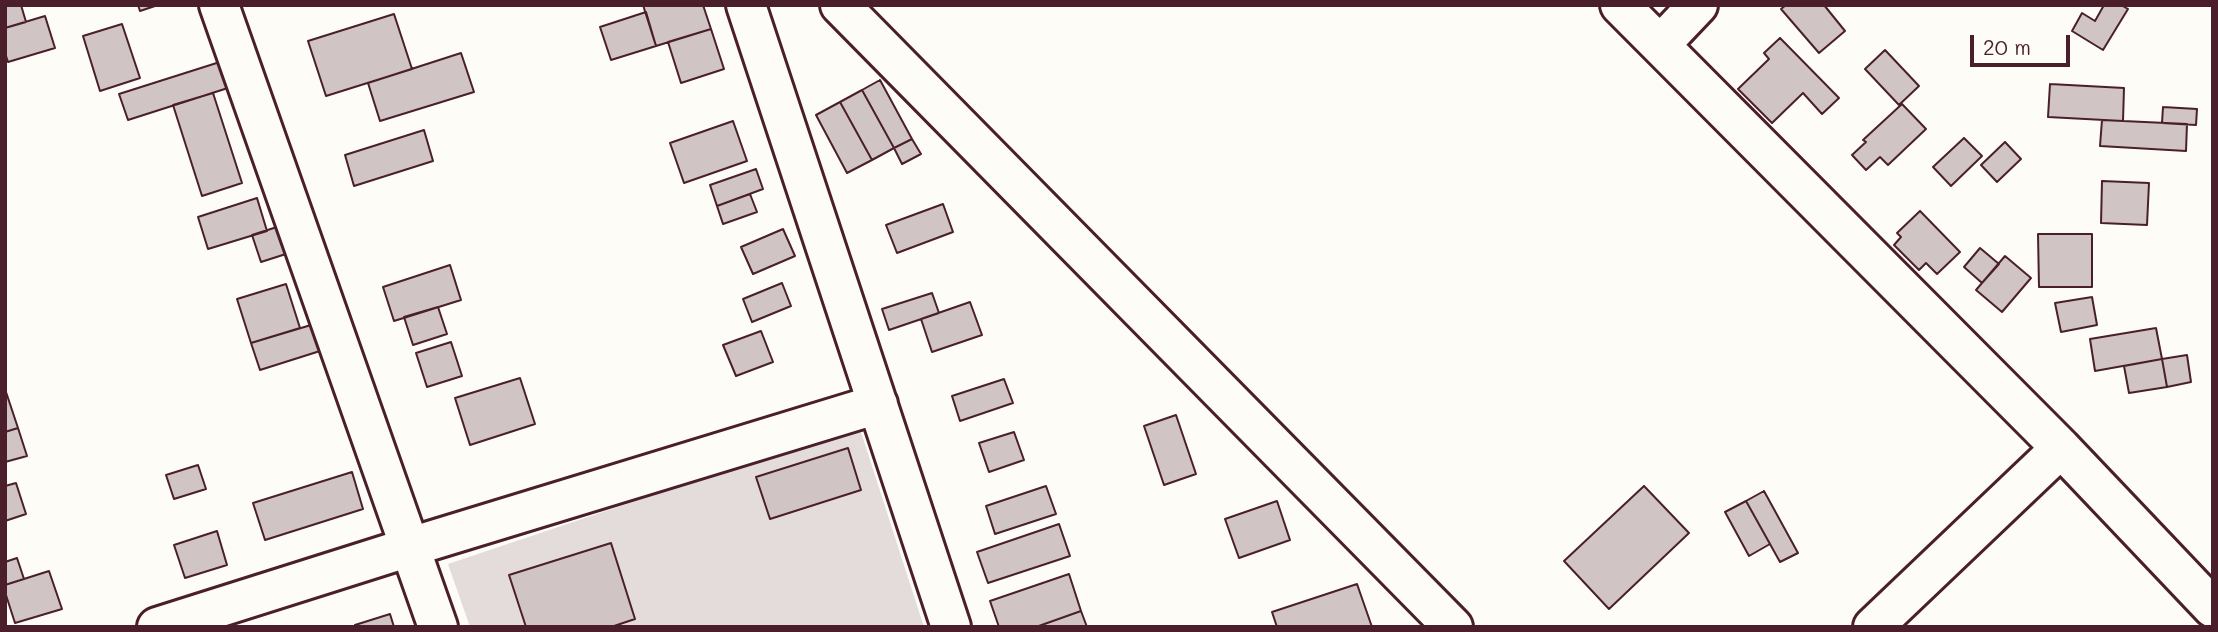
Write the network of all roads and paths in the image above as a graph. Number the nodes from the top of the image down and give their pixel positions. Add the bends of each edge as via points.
1 (219, 5) edge
2 (746, 5) edge
3 (840, 5) edge
4 (1620, 5) edge
5 (1698, 5) edge
6 (1660, 45) junction
7 (878, 404) junction
8 (2061, 447) junction
9 (410, 547) junction
10 (2213, 608) edge
11 (157, 627) edge
12 (438, 627) edge
13 (951, 627) edge
14 (1453, 627) edge
15 (1873, 627) edge

1 - 9 street
2 - 7 street
3 - 14 street
4 - 6 street
5 - 6 street
6 - 8 street
7 - 9 street
7 - 13 street
8 - 10 street
8 - 15 street
9 - 11 street
9 - 12 street

